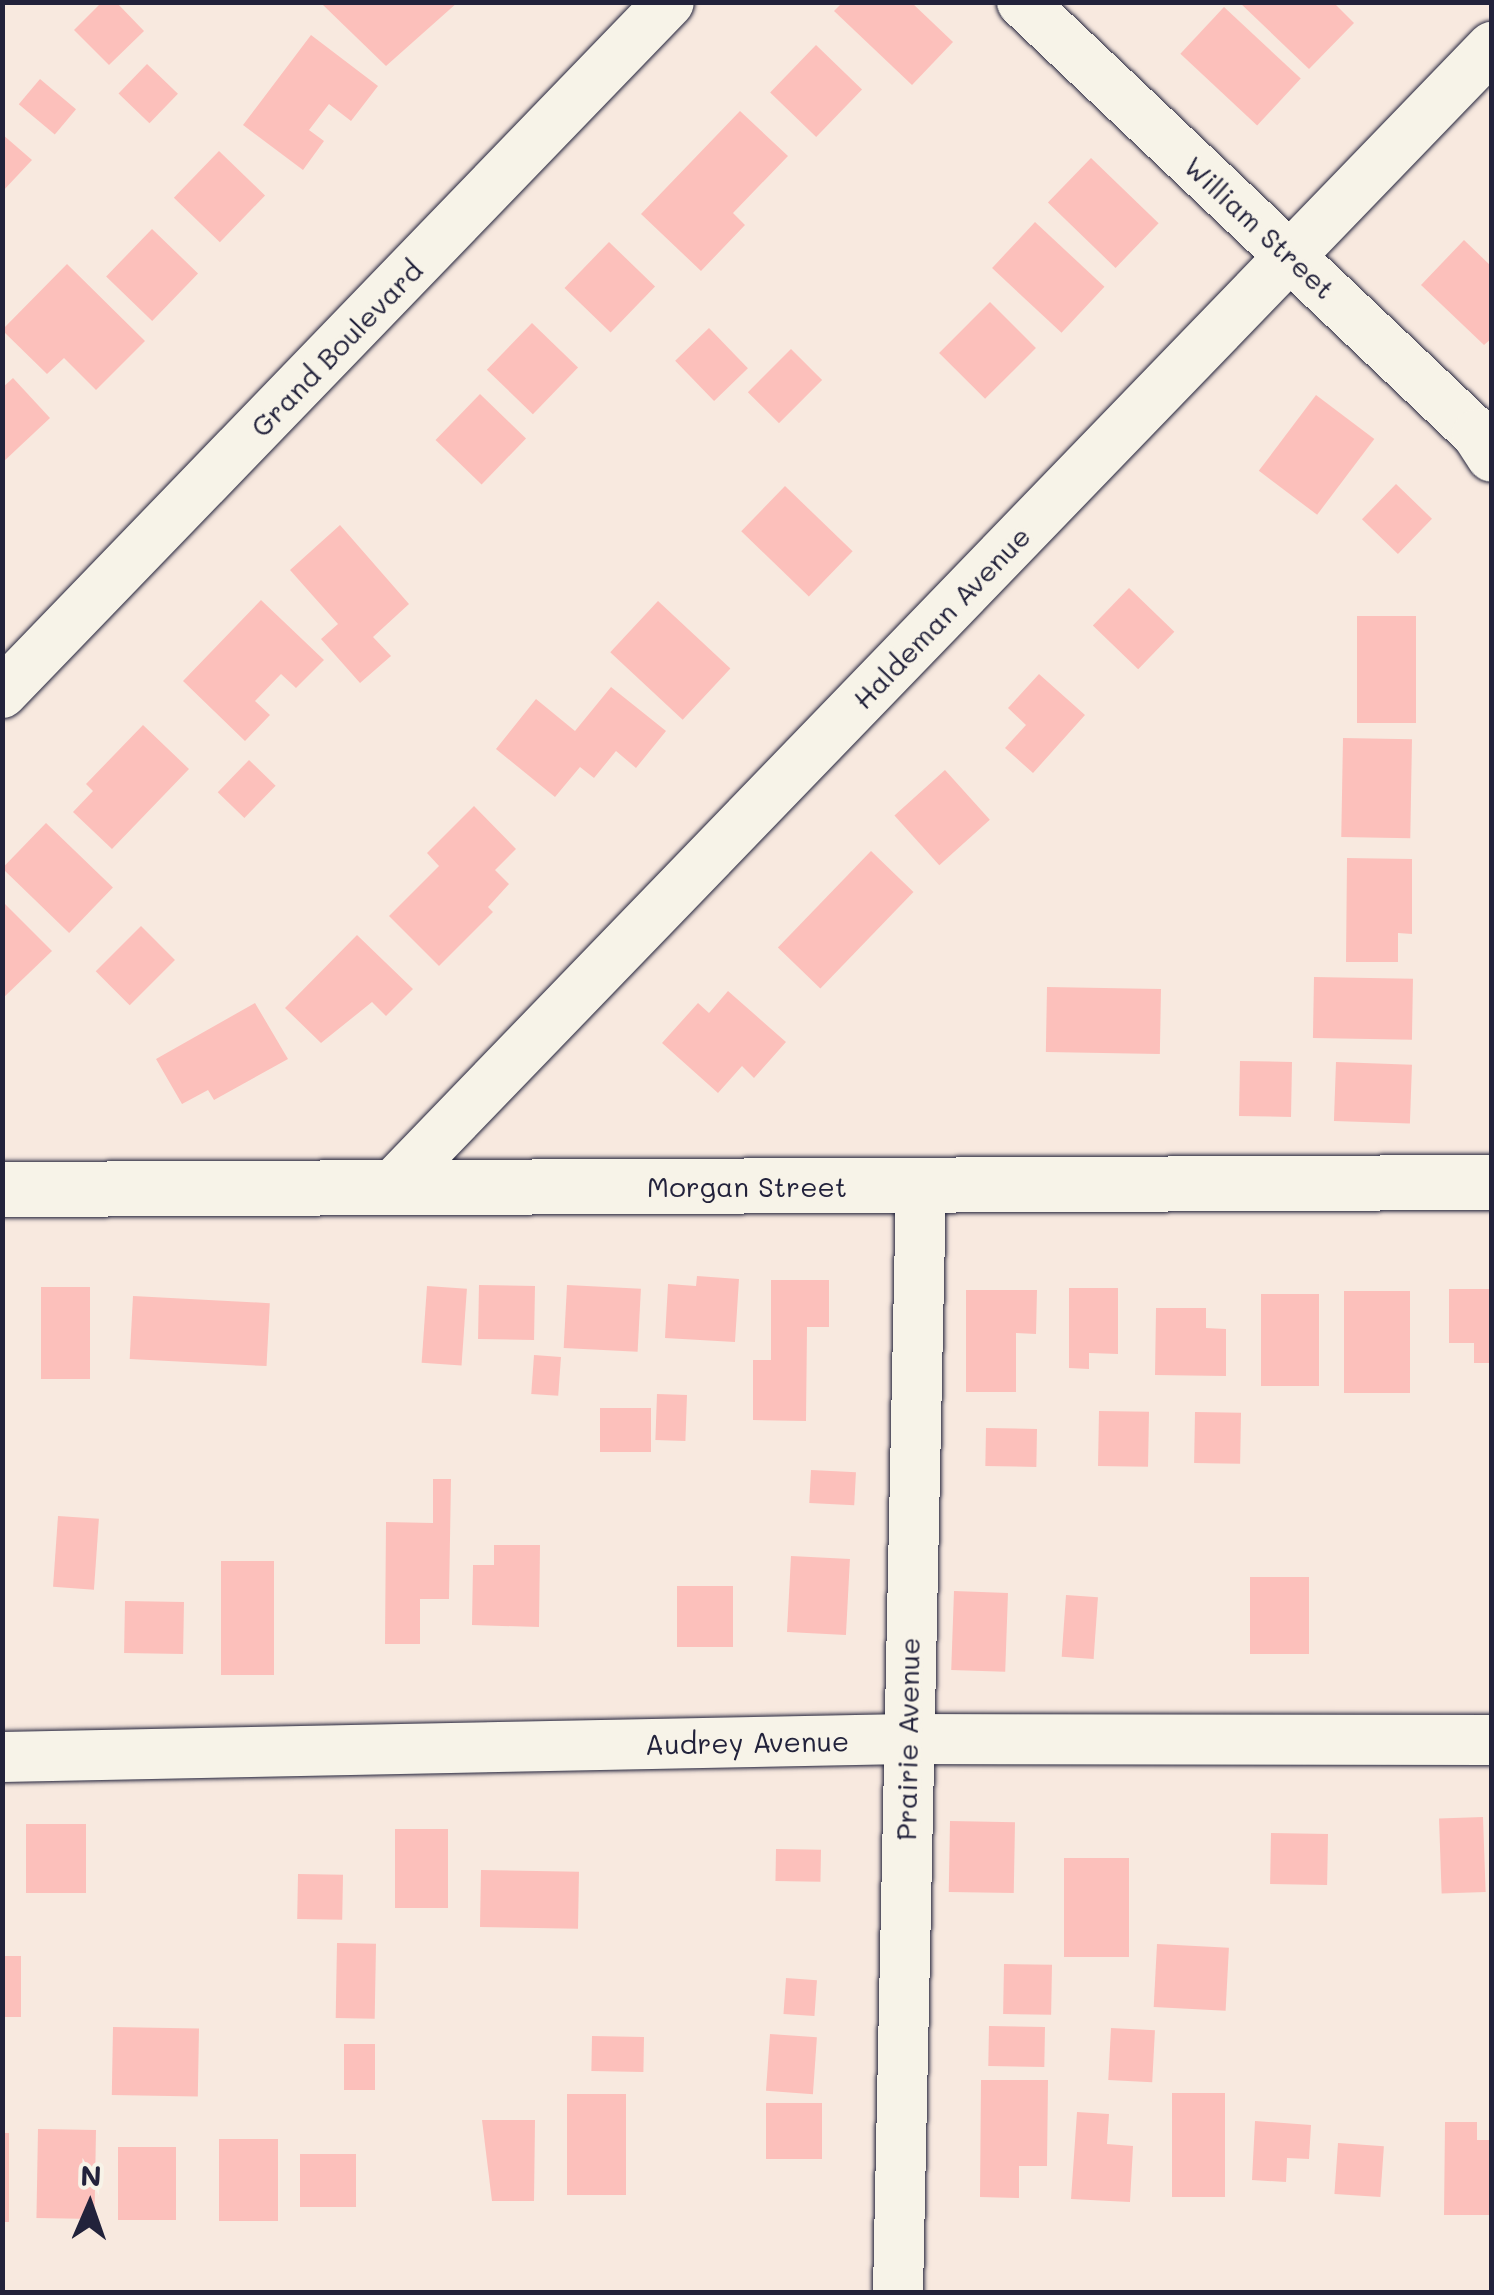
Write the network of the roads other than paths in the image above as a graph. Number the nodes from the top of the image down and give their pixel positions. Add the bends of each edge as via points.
1 (669, 2) edge
2 (1022, 2) edge
3 (1492, 47) edge
4 (1290, 254) junction
5 (1492, 458) edge
6 (2, 692) edge
7 (1492, 1182) edge
8 (921, 1185) junction
9 (391, 1187) junction
10 (2, 1188) edge
11 (906, 1739) junction
12 (1492, 1740) edge
13 (2, 1757) edge
14 (898, 2292) edge

1 - 6 street, Grand Boulevard
2 - 4 street, William Street
3 - 4 street, Haldeman Avenue
4 - 5 street, William Street via 1477,434
4 - 9 street, Haldeman Avenue
7 - 8 street, Morgan Street
8 - 9 street, Morgan Street
8 - 11 street, Prairie Avenue
9 - 10 street, Morgan Street
11 - 12 street, Audrey Avenue
11 - 13 street, Audrey Avenue
11 - 14 street, Prairie Avenue

